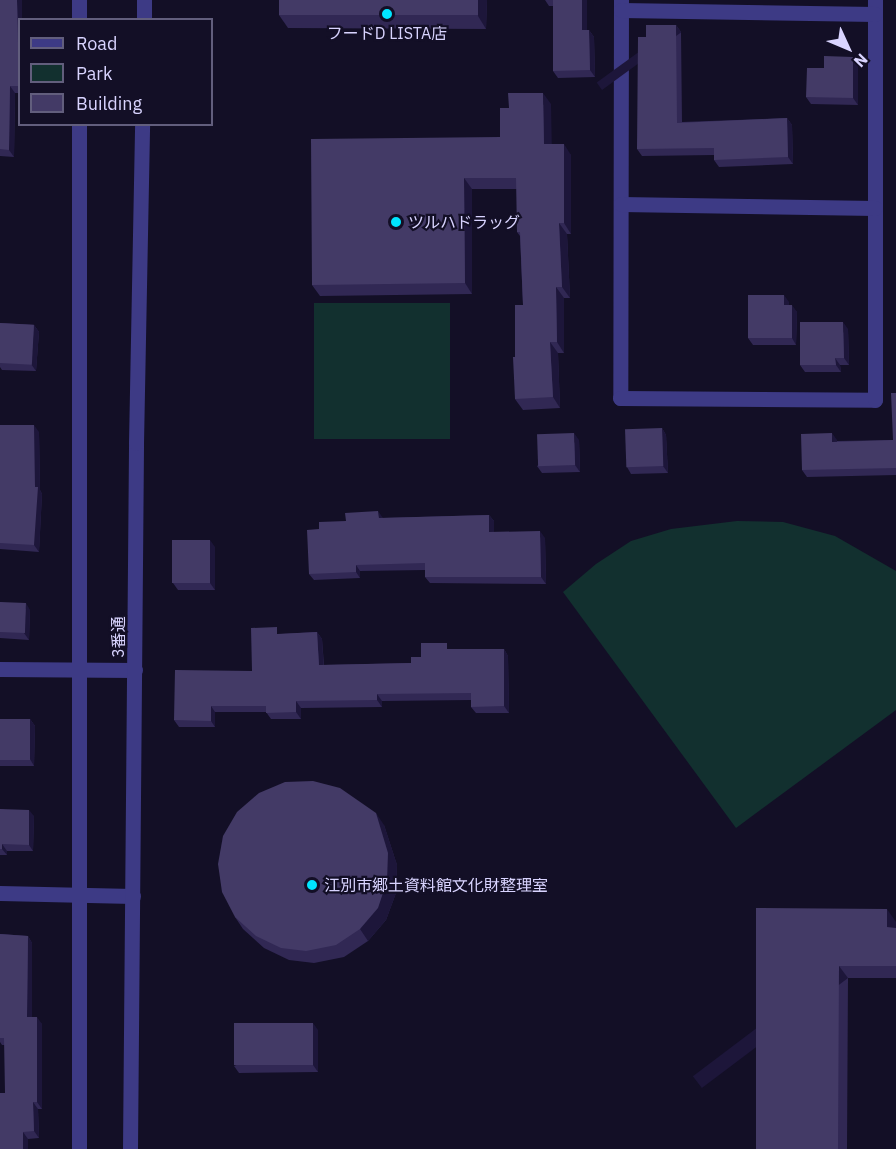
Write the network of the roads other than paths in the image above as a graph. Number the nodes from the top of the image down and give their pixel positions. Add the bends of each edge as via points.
1 (79, 0) edge
2 (144, 0) edge
3 (621, 5) edge
4 (875, 7) edge
5 (79, 18) edge
6 (144, 18) edge
7 (79, 126) edge
8 (142, 126) edge
9 (621, 204) junction
10 (875, 208) junction
11 (0, 669) edge
12 (79, 670) junction
13 (135, 670) junction
14 (0, 893) edge
15 (80, 894) junction
16 (133, 896) junction
17 (79, 1149) edge
18 (130, 1149) edge

1 - 5 street
2 - 6 street
3 - 4 street
3 - 9 street
4 - 10 street
7 - 12 street
8 - 13 street, 3番通
9 - 10 street
9 - 10 street via 620,398 875,400
11 - 12 street
12 - 13 street
12 - 15 street
13 - 16 street, 3番通
14 - 15 street
15 - 16 street
15 - 17 street
16 - 18 street, 3番通

